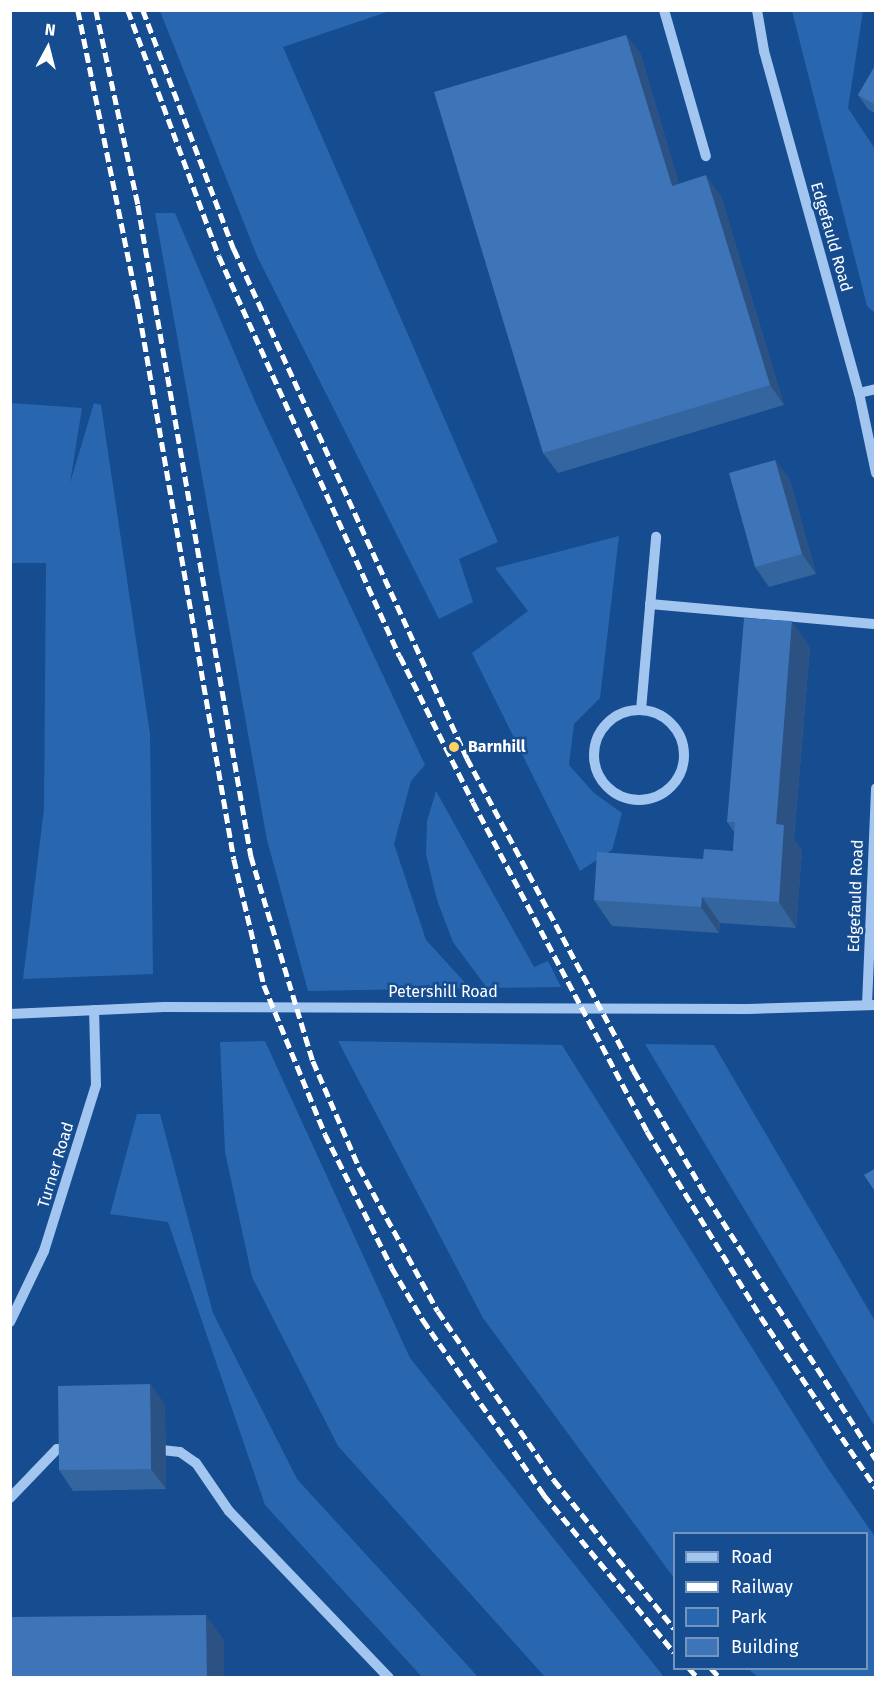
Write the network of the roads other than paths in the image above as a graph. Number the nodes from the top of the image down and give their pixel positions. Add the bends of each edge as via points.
1 (664, 10) edge
2 (757, 10) edge
3 (706, 156) dead end
4 (876, 389) edge
5 (859, 393) junction
6 (876, 473) edge
7 (656, 537) dead end
8 (650, 604) junction
9 (876, 624) edge
10 (641, 710) junction
11 (876, 788) edge
12 (871, 1005) edge
13 (94, 1010) junction
14 (10, 1014) edge
15 (10, 1322) edge
16 (84, 1448) edge
17 (142, 1449) edge
18 (10, 1498) edge
19 (389, 1677) edge

1 - 3 street
2 - 5 street, Edgefauld Road via 764,51
4 - 5 street
5 - 6 street, Edgefauld Road
7 - 8 street
8 - 9 street
8 - 10 street
10 - 10 street via 655,713 677,731 684,759 673,785 648,800 634,800 606,787 594,759 595,744 612,719
11 - 12 street, Edgefauld Road
12 - 13 street, Petershill Road
13 - 14 street, Petershill Road
13 - 15 street, Turner Road via 96,1085 44,1251
16 - 18 street via 57,1449
17 - 19 street via 180,1452 196,1462 229,1511

